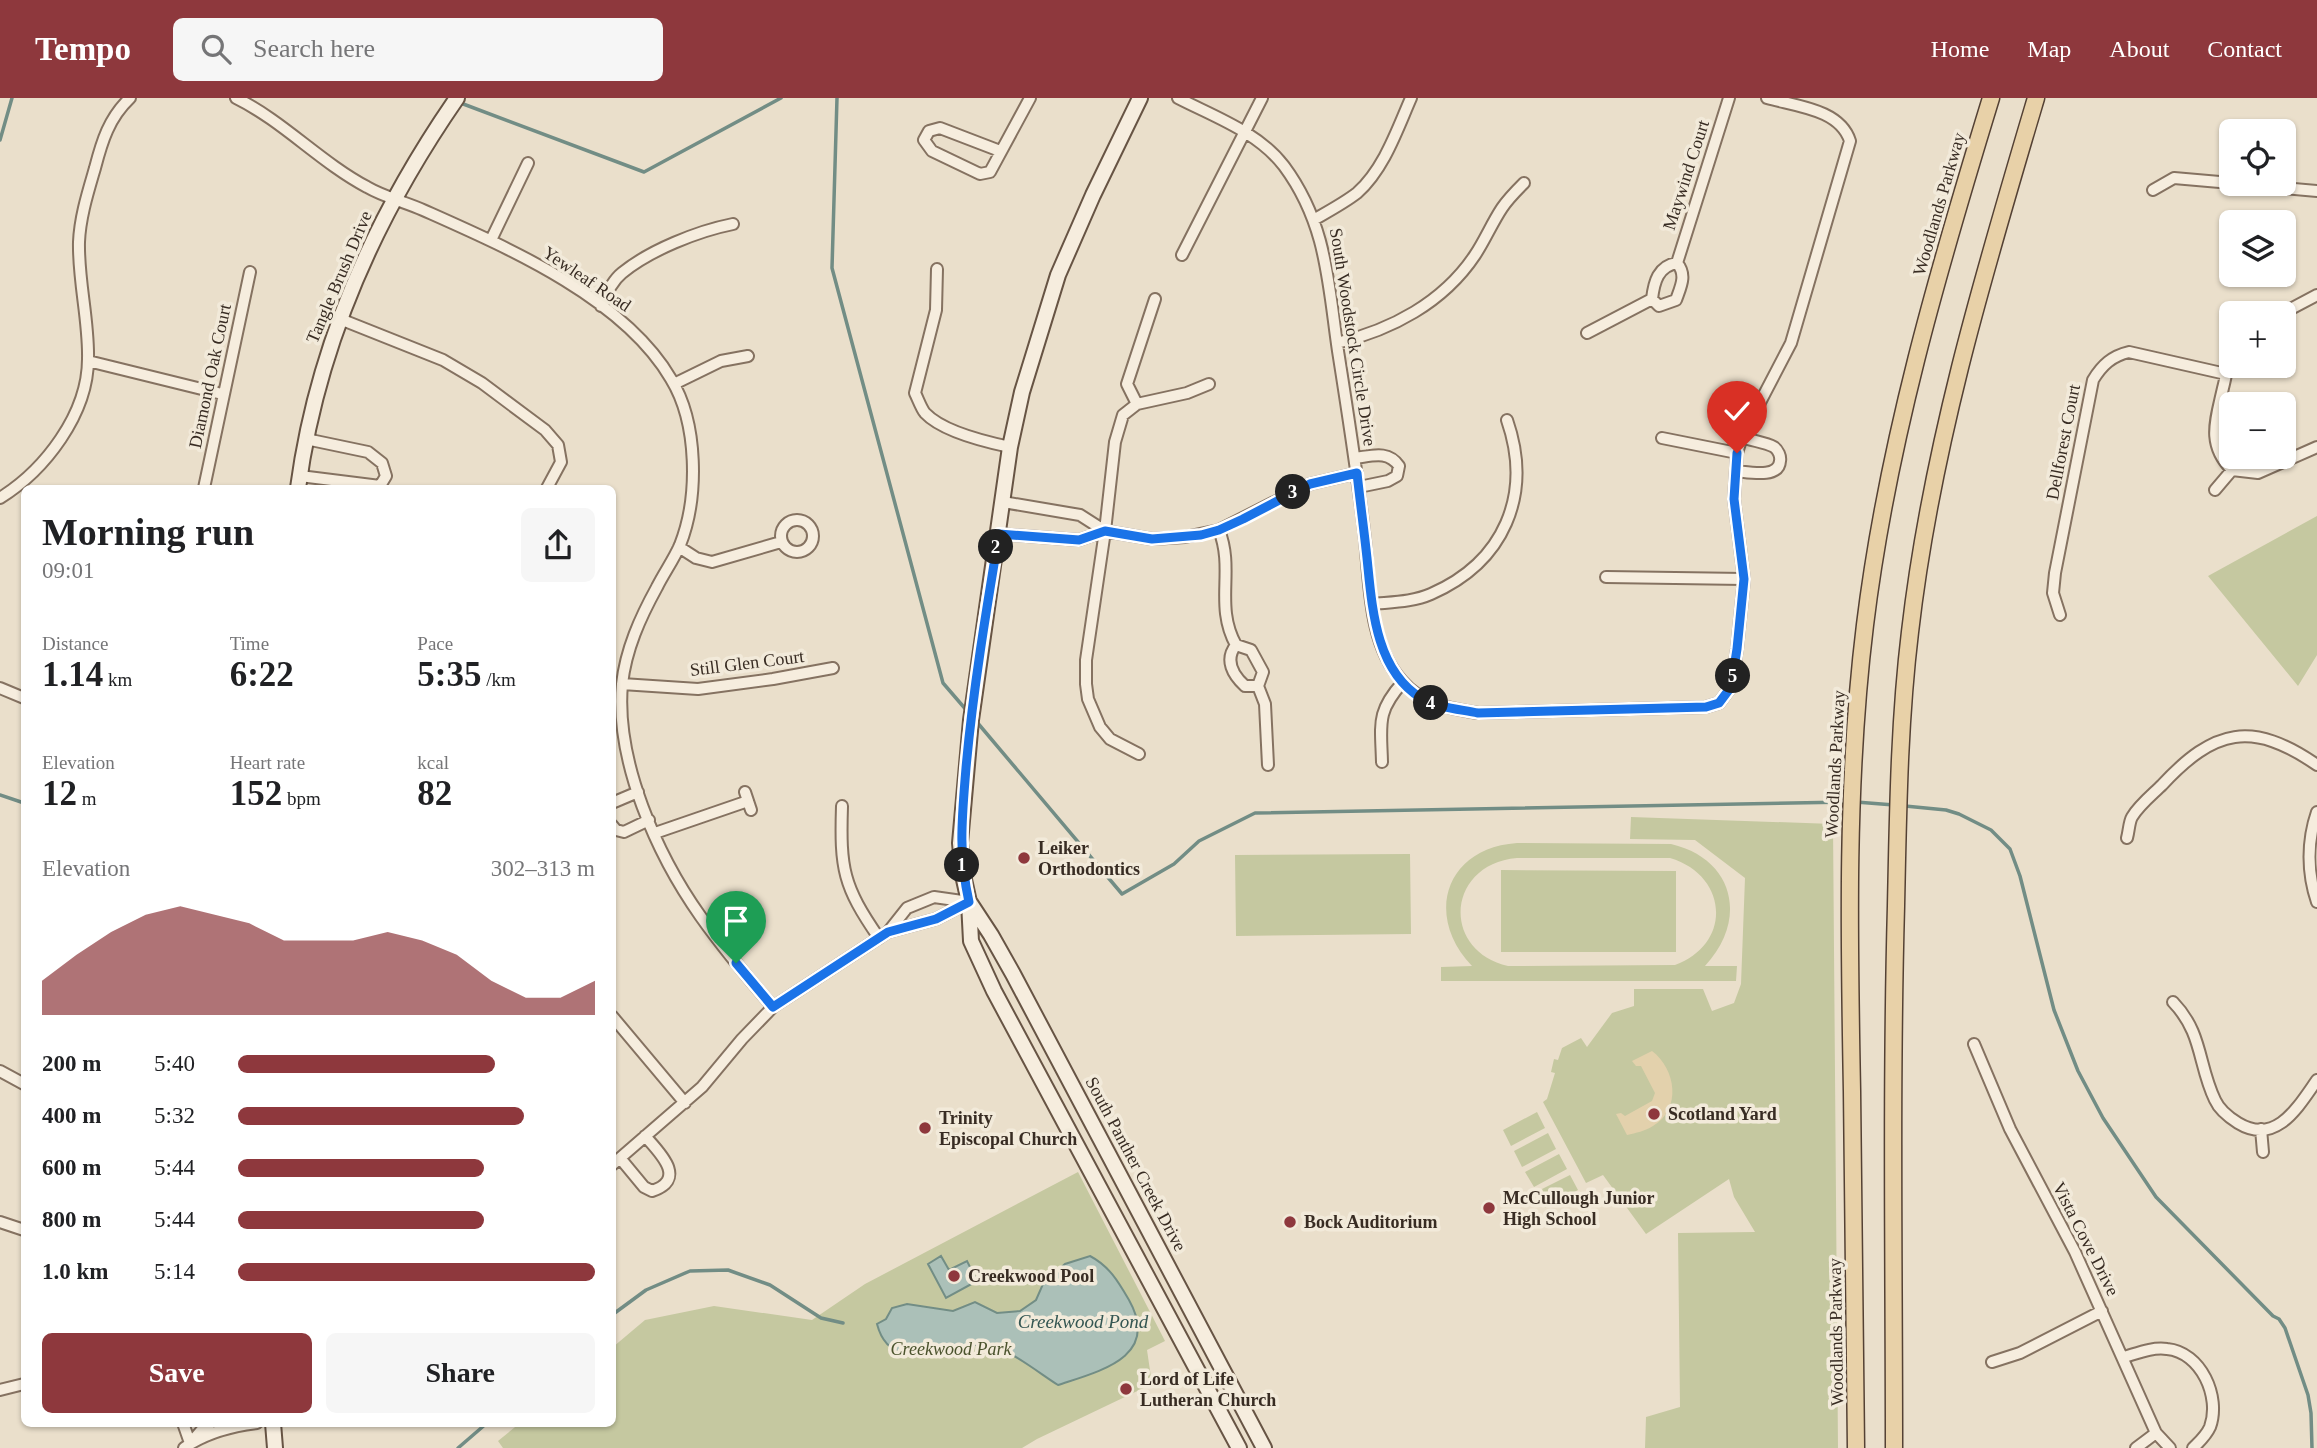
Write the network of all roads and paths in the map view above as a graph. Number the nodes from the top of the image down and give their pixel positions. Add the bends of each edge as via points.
1 (129, 98) edge
2 (236, 98) edge
3 (1030, 98) edge
4 (1140, 98) edge
5 (1178, 98) edge
6 (1262, 98) edge
7 (1411, 98) edge
8 (1729, 98) edge
9 (1767, 98) edge
10 (1991, 98) edge
11 (2036, 98) edge
12 (454, 102) edge
13 (1245, 132) junction
14 (1000, 152) junction
15 (528, 163) dead end
16 (2219, 182) edge
17 (1524, 183) dead end
18 (2296, 189) edge
19 (2153, 190) dead end
20 (2317, 191) edge
21 (395, 198) junction
22 (1315, 219) junction
23 (733, 224) dead end
24 (491, 240) junction
25 (1182, 255) dead end
26 (1677, 263) junction
27 (937, 270) dead end
28 (250, 272) dead end
29 (2317, 295) edge
30 (1155, 299) dead end
31 (1652, 299) junction
32 (601, 306) junction
33 (2296, 306) edge
34 (340, 319) junction
35 (1587, 333) dead end
36 (1337, 343) junction
37 (748, 356) dead end
38 (88, 360) junction
39 (2219, 372) edge
40 (2225, 378) edge
41 (674, 383) junction
42 (1209, 384) dead end
43 (222, 394) junction
44 (1137, 404) junction
45 (1507, 420) dead end
46 (1742, 437) junction
47 (1662, 438) dead end
48 (306, 439) junction
49 (1010, 447) junction
50 (2317, 447) edge
51 (1737, 453) junction
52 (1355, 458) junction
53 (2232, 470) junction
54 (1736, 471) junction
55 (1357, 473) junction
56 (299, 482) edge
57 (205, 485) edge
58 (360, 485) edge
59 (381, 485) edge
60 (549, 485) edge
61 (1359, 486) junction
62 (2216, 490) dead end
63 (0, 498) edge
64 (1003, 502) junction
65 (1219, 530) junction
66 (1105, 531) junction
67 (999, 534) junction
68 (781, 542) dead end
69 (679, 547) junction
70 (1606, 577) dead end
71 (1744, 579) junction
72 (1372, 604) junction
73 (2060, 615) dead end
74 (1236, 645) junction
75 (833, 668) dead end
76 (1404, 682) junction
77 (622, 684) junction
78 (1258, 686) junction
79 (0, 688) edge
80 (21, 697) edge
81 (1139, 754) dead end
82 (1382, 762) dead end
83 (1268, 765) dead end
84 (2317, 765) edge
85 (638, 792) junction
86 (616, 801) edge
87 (748, 801) dead end
88 (842, 806) dead end
89 (2317, 812) edge
90 (649, 820) junction
91 (616, 830) edge
92 (655, 833) junction
93 (2127, 838) dead end
94 (969, 902) junction
95 (2317, 902) edge
96 (883, 935) junction
97 (2173, 1002) dead end
98 (773, 1007) junction
99 (616, 1021) edge
100 (1974, 1044) dead end
101 (0, 1071) edge
102 (2317, 1080) edge
103 (21, 1082) edge
104 (685, 1103) junction
105 (2261, 1129) junction
106 (645, 1136) junction
107 (2263, 1152) dead end
108 (616, 1161) edge
109 (0, 1222) edge
110 (21, 1229) edge
111 (2102, 1311) junction
112 (2123, 1357) junction
113 (1992, 1362) dead end
114 (21, 1385) edge
115 (0, 1391) edge
116 (184, 1427) edge
117 (204, 1427) edge
118 (236, 1427) edge
119 (273, 1427) edge
120 (2156, 1433) junction
121 (187, 1446) edge
122 (275, 1448) edge
123 (1238, 1448) edge
124 (1264, 1448) edge
125 (1856, 1448) edge
126 (1894, 1448) edge
127 (2136, 1448) edge
128 (2170, 1448) edge
129 (2193, 1448) edge

1 - 38 street via 107,128 79,242
2 - 21 street, Yewleaf Road via 346,175
3 - 14 street
4 - 49 street, South Panther Creek Drive via 1058,275
5 - 13 street, South Woodstock Circle Drive
6 - 13 street
7 - 22 street via 1370,179
8 - 26 street, Maywind Court
9 - 46 street via 1837,120 1850,141 1791,343
10 - 125 main road, Woodlands Parkway via 1906,395 1864,627 1851,825
11 - 126 main road via 1949,413 1910,628 1898,788
12 - 21 street, Tangle Brush Drive
13 - 22 street, South Woodstock Circle Drive via 1282,163
13 - 25 street
14 - 14 street via 940,128 929,131 924,140 932,151 980,174 990,172
15 - 24 street
16 - 19 street via 2174,178
17 - 36 street via 1504,206 1474,257 1424,307 1402,321
18 - 20 street
21 - 24 street, Yewleaf Road
21 - 34 street, Tangle Brush Drive
22 - 36 street, South Woodstock Circle Drive
23 - 32 street via 707,229 633,265 620,275
24 - 32 street, Yewleaf Road
26 - 31 street via 1660,271
26 - 31 street, Maywind Court via 1683,279 1676,300 1659,306
27 - 49 street via 936,310 915,393 925,413 941,423
28 - 43 street, Diamond Oak Court
29 - 33 street
30 - 44 street via 1128,384
31 - 35 street, Maywind Court
32 - 41 street, Yewleaf Road via 650,349
34 - 48 street, Tangle Brush Drive via 317,387
34 - 60 street via 443,360 545,430 558,445 561,462
36 - 52 street, South Woodstock Circle Drive
37 - 41 street via 721,361
38 - 43 street
38 - 63 street via 79,402 54,448 28,477
39 - 73 street, Dellforest Court via 2129,352 2101,367 2090,392 2055,573 2053,593
40 - 53 street via 2214,439 2222,460
41 - 69 street, Yewleaf Road via 692,457 691,502
42 - 44 street
43 - 57 street, Diamond Oak Court
44 - 66 street via 1123,415 1115,442
45 - 72 street via 1515,442 1516,490 1509,519 1496,544 1478,564 1430,594
46 - 51 street
46 - 54 street via 1771,445 1781,460 1771,473
47 - 51 street
48 - 56 street, Tangle Brush Drive
48 - 59 street via 368,452 382,463 386,476
49 - 64 street, South Panther Creek Drive
50 - 53 street via 2258,473
51 - 54 street
52 - 55 street, South Woodstock Circle Drive
52 - 61 street via 1386,455 1399,466 1397,476 1388,481
53 - 62 street
54 - 71 street via 1734,499
55 - 61 street, South Woodstock Circle Drive
55 - 65 street via 1310,484
56 - 58 street
61 - 72 street, South Woodstock Circle Drive
64 - 66 street via 1080,516
64 - 67 street, South Panther Creek Drive
65 - 66 street via 1152,539
65 - 74 street via 1227,567 1225,621
66 - 67 street via 1079,540
66 - 81 street via 1086,660 1088,699 1110,739
67 - 94 street, South Panther Creek Drive via 972,713 960,843
68 - 69 street via 712,562
69 - 77 street, Yewleaf Road via 636,628
70 - 71 street
71 - 76 street, South Woodstock Circle Drive via 1731,687 1719,703 1691,708 1478,713 1432,704
72 - 76 street, South Woodstock Circle Drive via 1383,648
74 - 78 street via 1251,650 1259,662 1263,672
74 - 78 street via 1231,668 1245,686
75 - 77 street, Still Glen Court via 698,689
76 - 82 street via 1384,706
77 - 85 street, Yewleaf Road via 623,728
78 - 83 street via 1265,704
79 - 80 street
84 - 93 street via 2267,738 2242,736 2219,741 2191,757 2160,787 2133,816
85 - 86 street
85 - 90 street, Yewleaf Road
87 - 92 street
88 - 96 street via 844,878 856,906
89 - 95 street via 2309,856
90 - 91 street via 624,832
90 - 92 street, Yewleaf Road
92 - 98 street, Yewleaf Road via 699,914
94 - 96 street via 936,919
94 - 96 street via 934,897 906,908
94 - 123 street, South Panther Creek Drive via 971,941 994,991
94 - 124 street, South Panther Creek Drive via 1013,974
96 - 98 street
97 - 105 street via 2190,1021 2216,1102 2232,1120 2249,1130
98 - 104 street
99 - 104 street
100 - 111 street, Vista Cove Drive via 2010,1129
101 - 103 street
102 - 105 street via 2290,1117 2271,1129
104 - 106 street
105 - 107 street
106 - 108 street
106 - 108 street via 670,1171 661,1188 652,1191 644,1187
109 - 110 street
111 - 112 street, Vista Cove Drive
111 - 113 street via 2020,1353
112 - 120 street, Vista Cove Drive
112 - 129 street via 2169,1349 2194,1361 2208,1384 2213,1411 2204,1438
114 - 115 street
116 - 121 street
117 - 121 street
118 - 121 street
119 - 122 street
120 - 127 street
120 - 128 street, Vista Cove Drive

